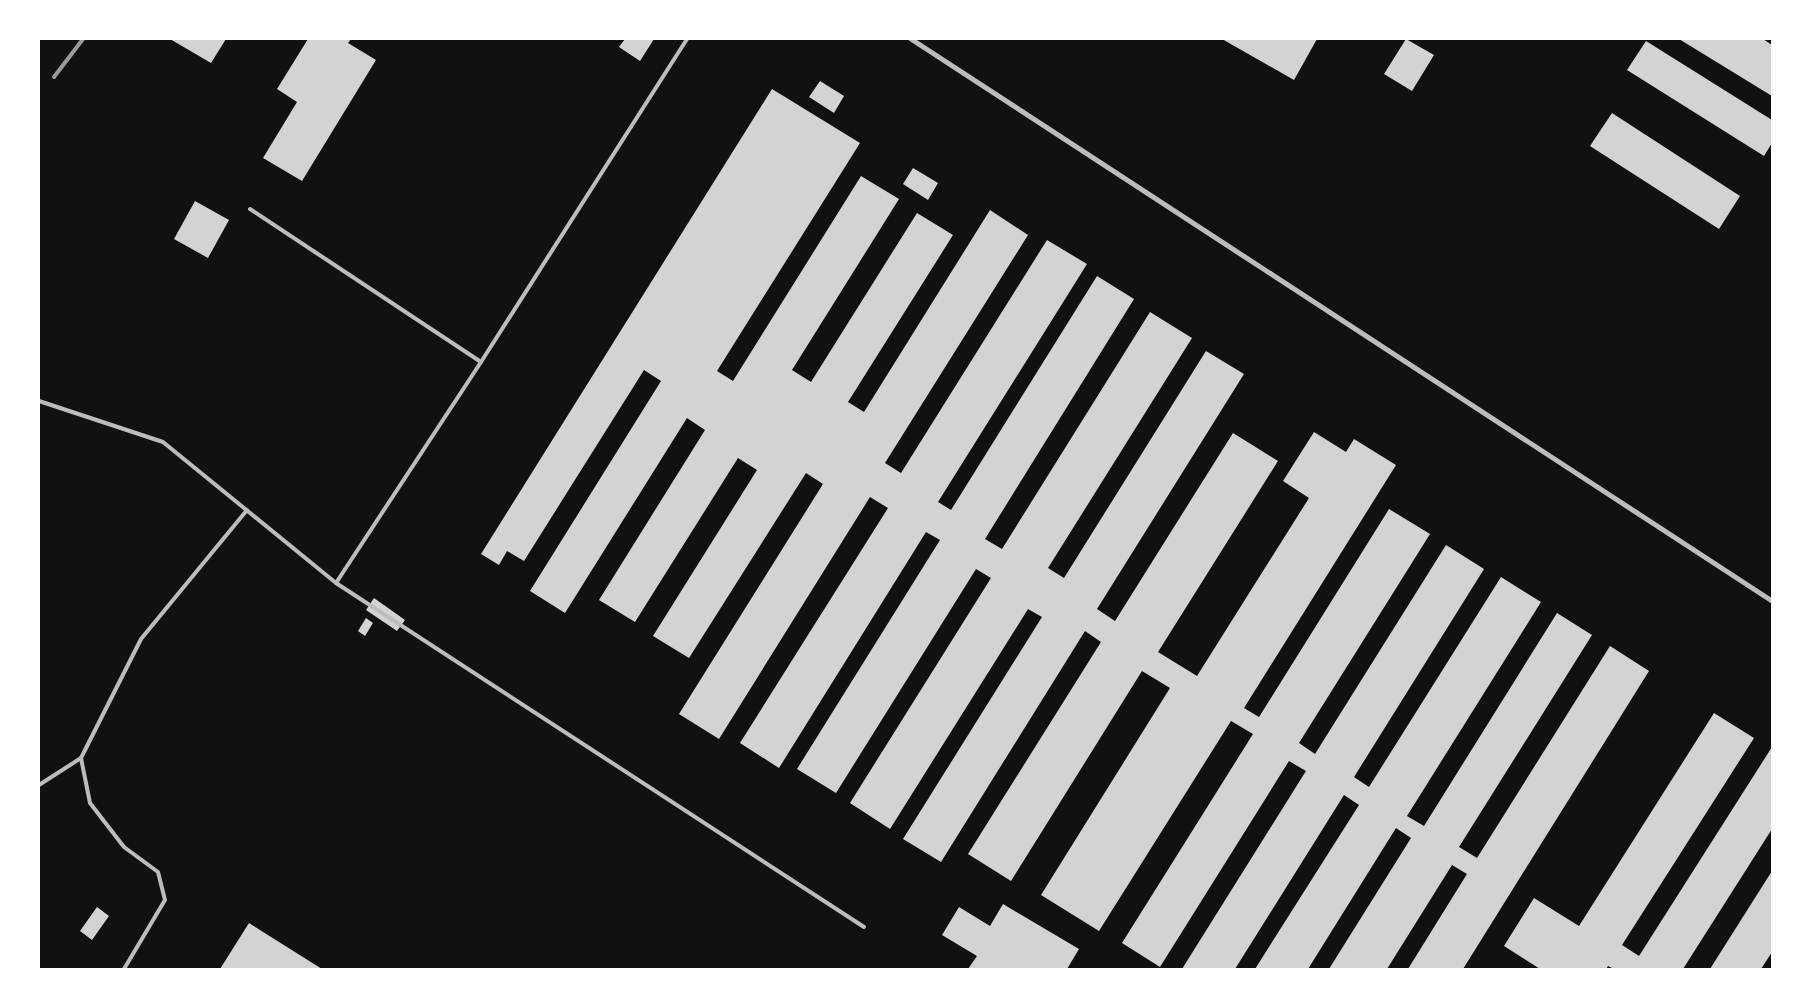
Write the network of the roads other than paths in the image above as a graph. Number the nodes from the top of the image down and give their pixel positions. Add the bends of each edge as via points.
1 (687, 39) edge
2 (911, 39) edge
3 (250, 209) dead end
4 (480, 362) junction
5 (39, 401) edge
6 (247, 510) junction
7 (336, 583) junction
8 (1772, 601) edge
9 (81, 758) junction
10 (39, 785) edge
11 (864, 927) dead end
12 (124, 969) edge

1 - 4 lane
2 - 8 street
3 - 4 lane
4 - 7 lane
5 - 6 lane via 164,442
6 - 7 lane
6 - 9 lane via 141,639
7 - 11 lane
9 - 10 lane
9 - 12 lane via 90,803 124,847 158,872 165,900

